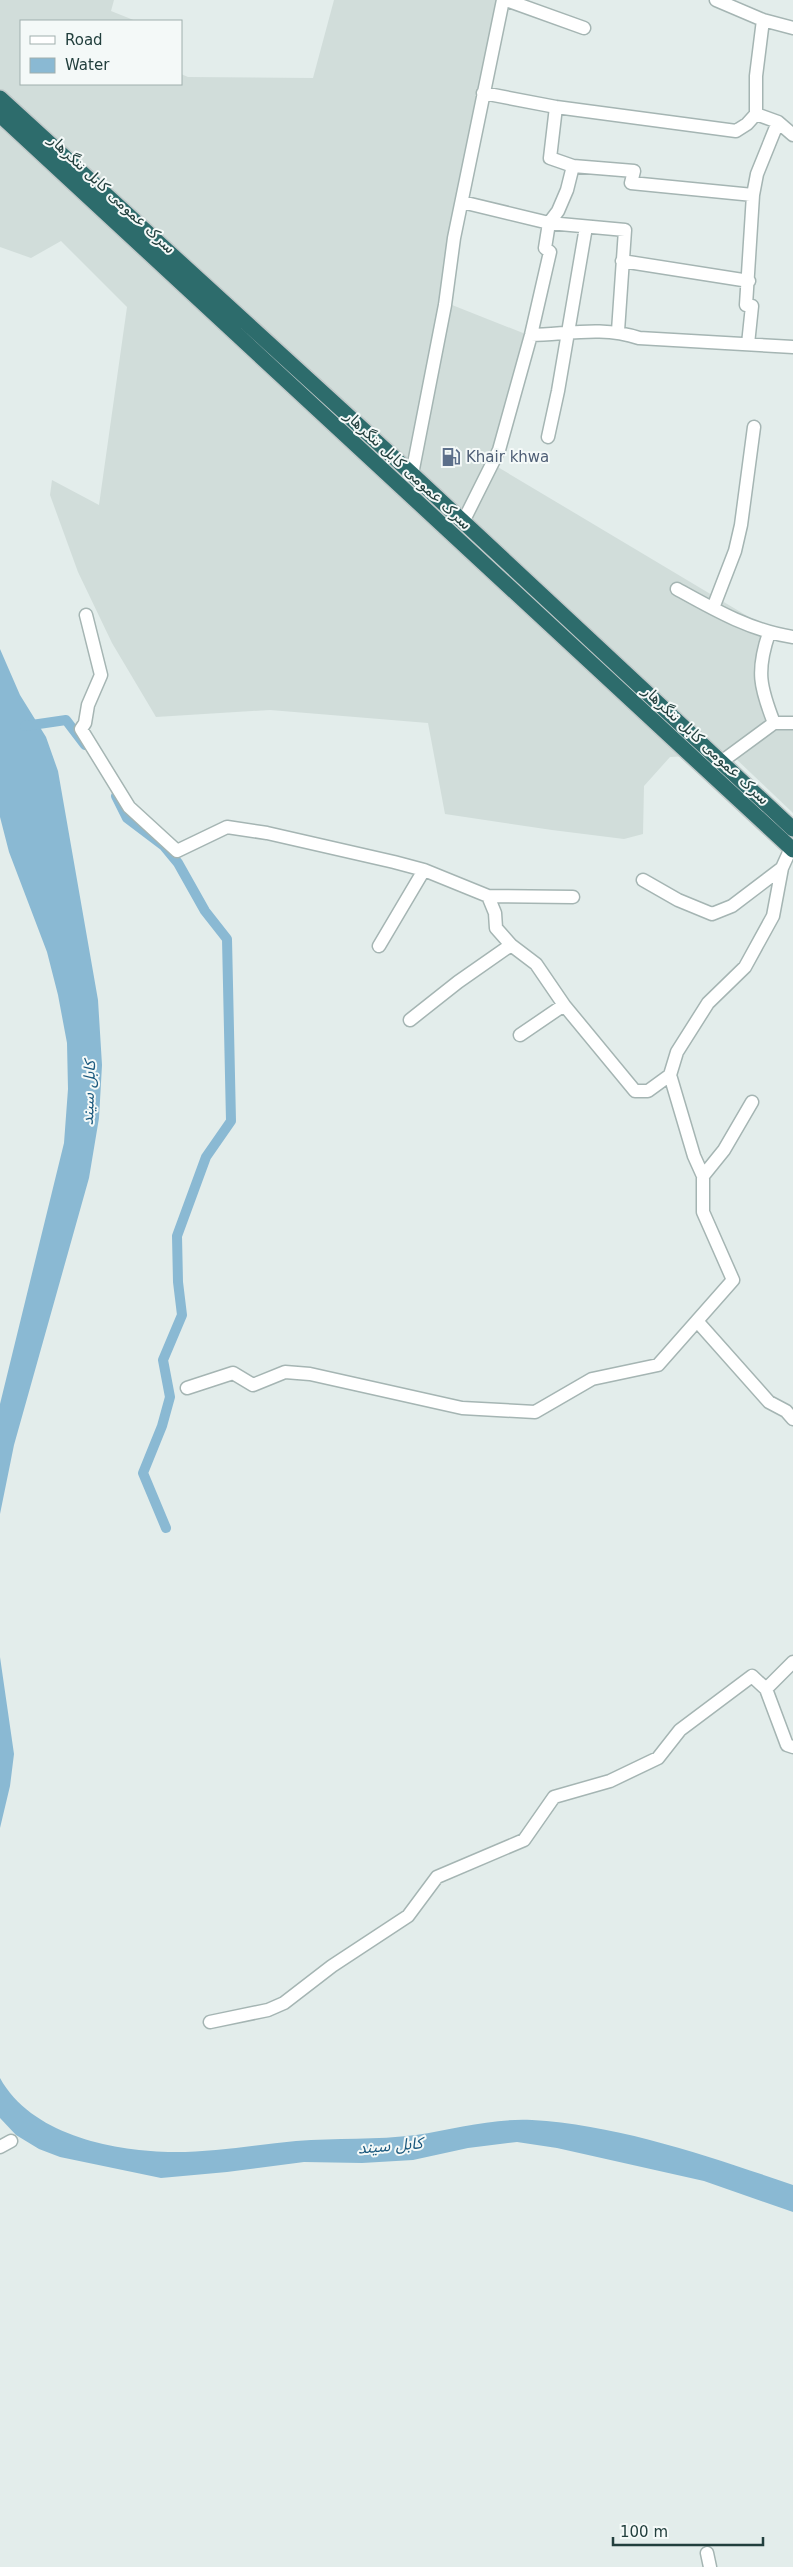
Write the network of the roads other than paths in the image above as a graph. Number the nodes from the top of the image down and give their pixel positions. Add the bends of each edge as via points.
1 (504, 0) edge
2 (716, 0) edge
3 (739, 5) edge
4 (763, 20) junction
5 (584, 28) dead end
6 (793, 28) edge
7 (483, 93) junction
8 (0, 98) edge
9 (556, 107) junction
10 (756, 114) junction
11 (0, 115) edge
12 (778, 122) junction
13 (793, 135) edge
14 (574, 166) junction
15 (753, 195) junction
16 (462, 202) junction
17 (549, 223) junction
18 (586, 227) junction
19 (622, 261) junction
20 (749, 281) junction
21 (618, 332) junction
22 (568, 334) junction
23 (531, 335) junction
24 (748, 344) junction
25 (793, 347) edge
26 (754, 427) dead end
27 (548, 437) dead end
28 (412, 474) junction
29 (464, 522) junction
30 (676, 589) dead end
31 (712, 608) junction
32 (86, 615) dead end
33 (769, 633) junction
34 (793, 637) edge
35 (774, 722) junction
36 (793, 723) edge
37 (721, 762) junction
38 (793, 829) edge
39 (792, 849) edge
40 (782, 868) junction
41 (424, 870) junction
42 (643, 880) dead end
43 (488, 896) junction
44 (573, 897) dead end
45 (379, 946) dead end
46 (511, 946) junction
47 (564, 1005) junction
48 (410, 1020) dead end
49 (520, 1035) dead end
50 (670, 1075) junction
51 (752, 1102) dead end
52 (703, 1176) junction
53 (698, 1321) junction
54 (187, 1388) dead end
55 (793, 1419) edge
56 (793, 1662) edge
57 (766, 1689) junction
58 (793, 1747) edge
59 (210, 2022) dead end
60 (707, 2552) dead end
61 (710, 2567) edge

1 - 5 street
1 - 7 street
2 - 3 street
3 - 4 street
4 - 6 street
4 - 10 street via 756,76
7 - 9 street
7 - 16 street
8 - 28 highway, سرک عمومی کابل ننگرهار
9 - 10 street via 723,130 736,130
9 - 14 street via 550,158
10 - 12 street
11 - 39 highway, سرک عمومی کابل ننگرهار
12 - 13 street
12 - 15 street via 757,174
14 - 15 street via 634,171 631,183
14 - 17 street via 568,190
15 - 20 street
16 - 17 street
16 - 28 street
17 - 18 street
17 - 23 street via 545,248 550,252
18 - 19 street via 624,230
18 - 22 street
19 - 20 street
19 - 21 street
20 - 24 street via 746,305 752,306
21 - 22 street via 599,330
21 - 24 street via 639,338
22 - 23 street
22 - 27 street
23 - 29 street via 499,450
24 - 25 street
26 - 31 street via 739,534
28 - 29 highway, سرک عمومی کابل ننگرهار
29 - 37 highway, سرک عمومی کابل ننگرهار
30 - 31 street
31 - 33 street
32 - 41 street via 101,676 88,705 86,723 81,729 129,807 177,852 227,826
33 - 34 street
33 - 35 street via 763,650 760,686
35 - 36 street
35 - 37 street
37 - 38 highway, سرک عمومی کابل ننگرهار
39 - 40 street
40 - 42 street via 732,906 712,914
40 - 50 street via 773,916 746,967 708,1003 677,1052
41 - 43 street
41 - 45 street
43 - 44 street
43 - 46 street via 495,913 496,928
46 - 47 street via 536,964
46 - 48 street
47 - 49 street
47 - 50 street via 635,1091 648,1091
50 - 52 street
51 - 52 street via 724,1150
52 - 53 street via 703,1212 733,1280
53 - 54 street via 658,1365 592,1379 535,1412 462,1408 310,1374 285,1372 253,1385 233,1373
53 - 55 street via 769,1402
56 - 57 street
57 - 58 street via 787,1746
57 - 59 street via 752,1676 680,1730 658,1758 610,1781 554,1797 524,1840 437,1877 408,1916 332,1966 284,2003 268,2010
60 - 61 street

